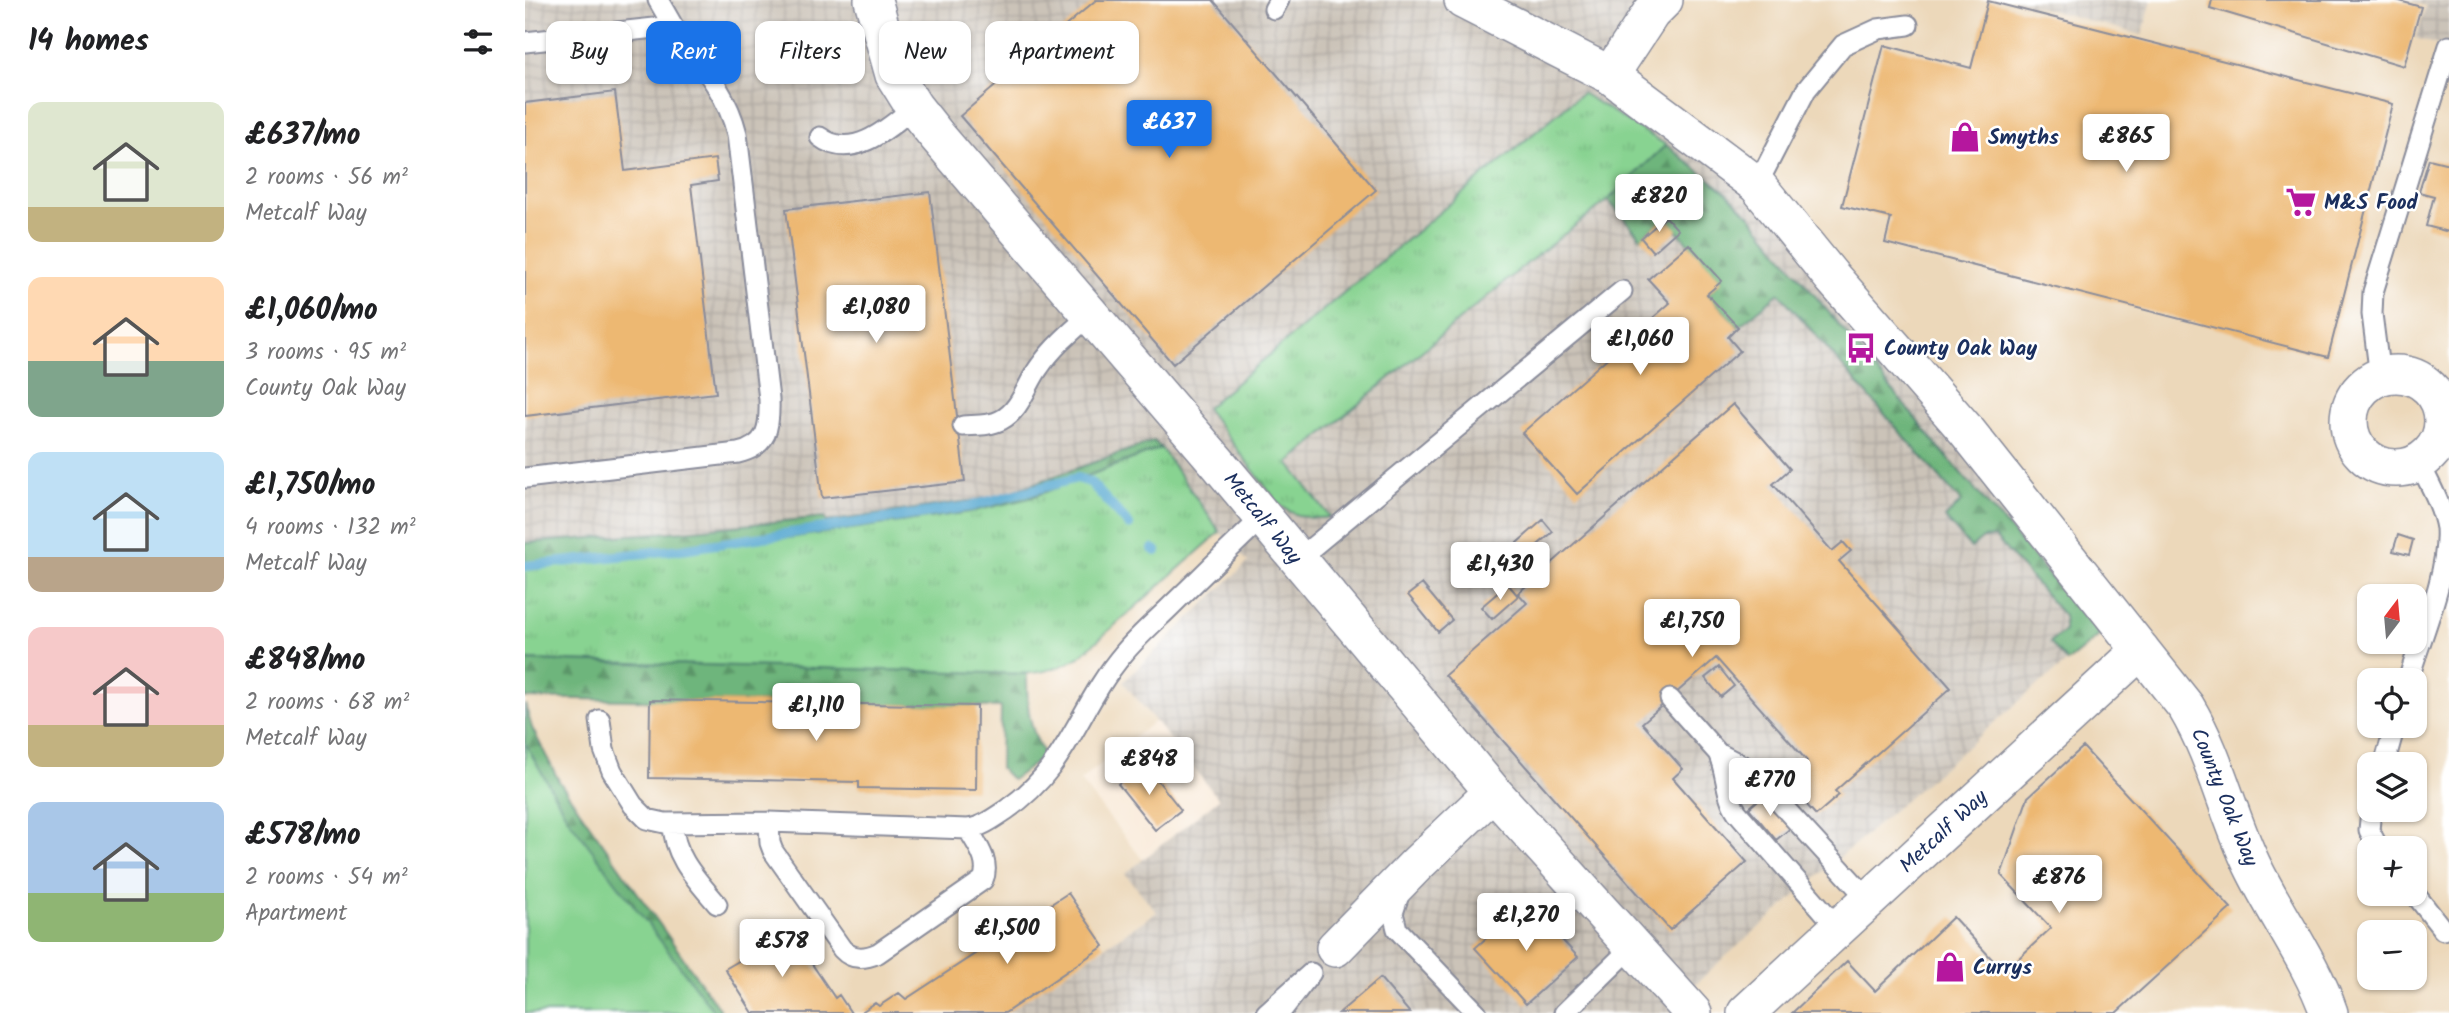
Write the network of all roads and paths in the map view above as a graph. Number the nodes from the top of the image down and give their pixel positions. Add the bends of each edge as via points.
1 (658, 0) edge
2 (873, 0) edge
3 (1463, 0) edge
4 (1664, 0) edge
5 (670, 21) edge
6 (1908, 25) dead end
7 (646, 29) edge
8 (525, 42) edge
9 (2449, 46) edge
10 (1610, 75) junction
11 (2444, 77) edge
12 (714, 84) edge
13 (914, 107) junction
14 (820, 137) dead end
15 (1757, 185) junction
16 (1622, 291) dead end
17 (1090, 315) junction
18 (2380, 377) junction
19 (2433, 382) edge
20 (963, 426) dead end
21 (2434, 451) edge
22 (525, 478) edge
23 (1262, 517) junction
24 (1297, 560) junction
25 (2141, 650) junction
26 (2412, 668) edge
27 (1670, 699) dead end
28 (600, 720) dead end
29 (1718, 753) junction
30 (1493, 792) junction
31 (769, 822) junction
32 (673, 823) junction
33 (968, 829) junction
34 (1416, 864) junction
35 (1869, 900) junction
36 (717, 904) dead end
37 (2425, 906) edge
38 (1838, 928) junction
39 (2443, 929) dead end
40 (1633, 946) junction
41 (1323, 961) junction
42 (2323, 999) edge
43 (1266, 1013) edge
44 (1280, 1013) edge
45 (1477, 1013) edge
46 (1563, 1013) edge
47 (1693, 1013) edge
48 (1746, 1013) edge
49 (2342, 1013) edge

1 - 5 lane
2 - 13 street, Metcalf Way via 890,64
3 - 10 street, County Oak Way
4 - 10 street
6 - 15 lane via 1878,29 1843,45 1806,90
7 - 8 lane
9 - 11 lane
10 - 15 street, County Oak Way
11 - 18 lane via 2373,292
12 - 22 lane via 737,134 769,399 768,427 753,449 738,453
13 - 14 lane via 868,140 833,145
13 - 17 street, Metcalf Way
15 - 25 street, County Oak Way via 1966,430
16 - 24 lane
17 - 20 lane via 1047,357 1010,413 990,424
17 - 23 street, Metcalf Way
18 - 19 street via 2401,374
18 - 21 street via 2354,400 2350,416 2352,438 2365,456 2395,468 2407,467
19 - 21 street via 2443,411 2442,435
21 - 26 lane via 2446,550
23 - 24 street, Metcalf Way
23 - 33 lane via 1122,656 1058,760 1039,782 995,818
24 - 30 street, Metcalf Way
25 - 35 street, Metcalf Way
25 - 42 street, County Oak Way via 2196,724 2250,862
27 - 29 lane
28 - 32 lane via 607,760 633,805 647,819
29 - 35 lane via 1755,776
29 - 38 lane via 1733,805
30 - 34 street
30 - 40 street, Metcalf Way
31 - 32 lane
31 - 33 lane
31 - 33 lane via 773,851 846,954 863,958 878,954 983,880 987,867
32 - 36 lane via 680,855
34 - 41 street
34 - 45 lane via 1397,898 1394,922
35 - 38 street, Metcalf Way
37 - 39 lane
38 - 48 street, Metcalf Way
40 - 46 lane
40 - 47 street, Metcalf Way
41 - 43 lane
41 - 44 lane
42 - 49 street, County Oak Way

